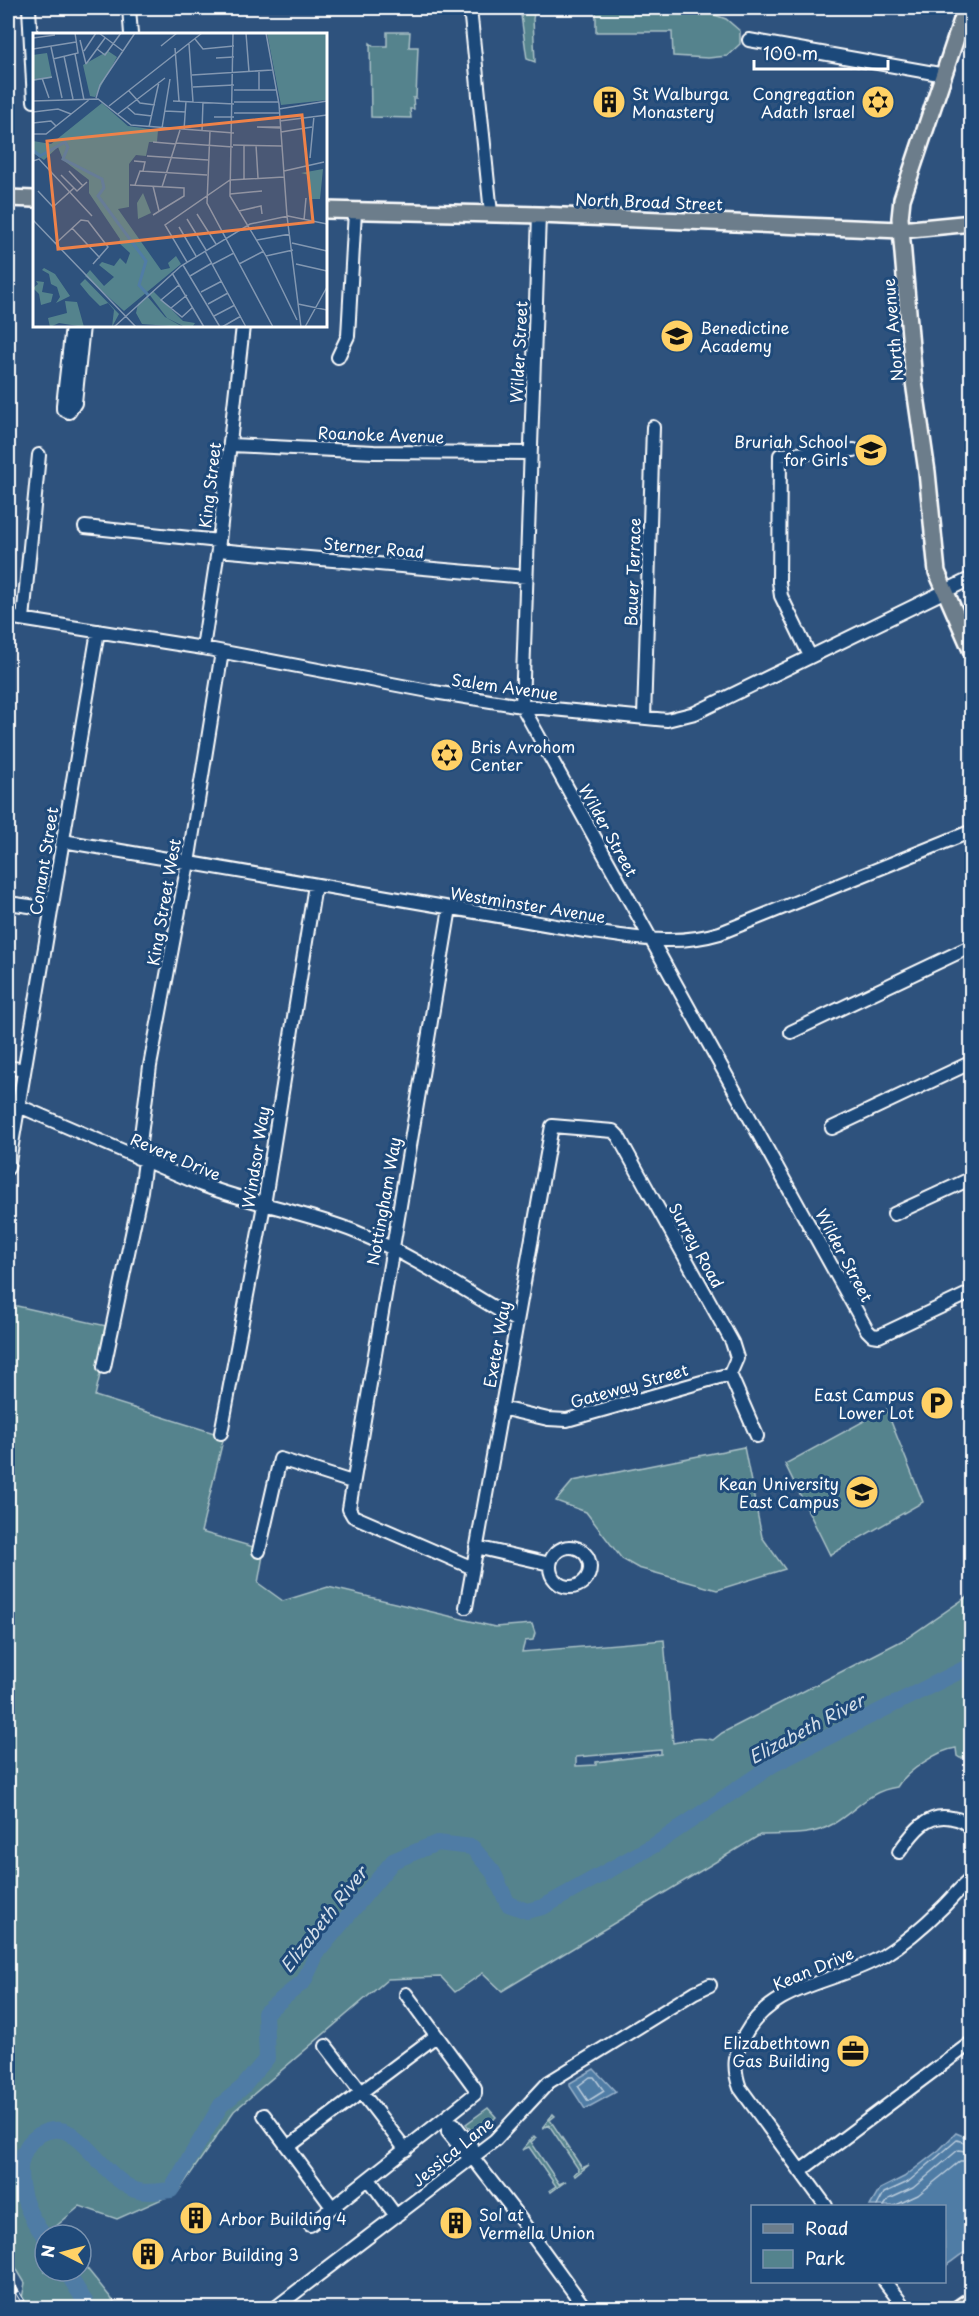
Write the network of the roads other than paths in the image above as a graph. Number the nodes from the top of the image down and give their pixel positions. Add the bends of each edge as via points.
1 (29, 8) edge
2 (129, 8) edge
3 (470, 8) edge
4 (966, 8) edge
5 (131, 33) edge
6 (749, 40) dead end
7 (945, 75) junction
8 (33, 82) edge
9 (8, 198) edge
10 (33, 200) edge
11 (327, 210) edge
12 (355, 211) junction
13 (491, 213) junction
14 (539, 215) junction
15 (972, 223) edge
16 (901, 230) junction
17 (72, 327) edge
18 (83, 327) edge
19 (243, 327) edge
20 (338, 357) dead end
21 (653, 427) dead end
22 (231, 445) junction
23 (854, 450) dead end
24 (530, 453) junction
25 (39, 455) dead end
26 (85, 527) dead end
27 (219, 545) junction
28 (526, 577) junction
29 (972, 578) edge
30 (945, 591) junction
31 (8, 617) edge
32 (22, 619) junction
33 (98, 631) junction
34 (203, 648) junction
35 (222, 652) junction
36 (972, 652) edge
37 (810, 656) junction
38 (522, 706) junction
39 (644, 718) junction
40 (972, 831) edge
41 (63, 842) junction
42 (188, 863) junction
43 (315, 885) junction
44 (8, 903) edge
45 (450, 908) junction
46 (51, 909) junction
47 (652, 940) junction
48 (972, 946) edge
49 (790, 1032) dead end
50 (972, 1062) edge
51 (8, 1067) edge
52 (24, 1070) junction
53 (19, 1106) junction
54 (552, 1126) joint
55 (832, 1128) dead end
56 (142, 1159) junction
57 (8, 1168) edge
58 (972, 1178) edge
59 (264, 1205) junction
60 (894, 1214) dead end
61 (392, 1250) junction
62 (972, 1292) edge
63 (517, 1321) junction
64 (104, 1367) dead end
65 (730, 1374) junction
66 (501, 1408) junction
67 (220, 1433) dead end
68 (757, 1436) dead end
69 (352, 1482) junction
70 (476, 1547) junction
71 (259, 1551) dead end
72 (550, 1564) dead end
73 (473, 1568) junction
74 (466, 1607) dead end
75 (972, 1830) edge
76 (899, 1852) dead end
77 (972, 1878) edge
78 (710, 1985) dead end
79 (406, 1994) dead end
80 (436, 2036) junction
81 (972, 2042) edge
82 (326, 2046) dead end
83 (361, 2092) junction
84 (264, 2115) dead end
85 (446, 2122) junction
86 (288, 2147) junction
87 (406, 2150) junction
88 (471, 2156) junction
89 (800, 2171) junction
90 (369, 2179) junction
91 (825, 2205) edge
92 (332, 2207) junction
93 (396, 2216) junction
94 (310, 2225) dead end
95 (886, 2283) edge
96 (972, 2299) edge
97 (275, 2308) edge
98 (585, 2308) edge
99 (905, 2308) edge
100 (959, 2308) edge

1 - 8 street
2 - 5 street
3 - 13 street
4 - 7 main road, North Avenue
6 - 7 street
7 - 16 main road, North Avenue via 902,199
9 - 10 main road
11 - 12 main road, North Broad Street
12 - 13 main road, North Broad Street
12 - 20 street via 348,336
13 - 14 main road, North Broad Street
14 - 16 main road, North Broad Street
14 - 24 street, Wilder Street
15 - 16 main road, North Broad Street
16 - 30 main road, North Avenue via 937,572
17 - 18 street via 75,346
19 - 22 street, King Street
21 - 39 street, Bauer Terrace
22 - 24 street, Roanoke Avenue via 374,452
22 - 27 street, King Street
23 - 37 street via 780,455 781,596
24 - 28 street, Wilder Street
25 - 32 street
26 - 27 street, Sterner Road
27 - 28 street, Sterner Road
27 - 34 street, King Street
28 - 38 street, Wilder Street
29 - 30 street, Salem Avenue
30 - 36 main road, North Avenue
30 - 37 street, Salem Avenue
31 - 32 street, Salem Avenue
32 - 33 street, Salem Avenue
33 - 34 street, Salem Avenue
33 - 41 street, Conant Street
34 - 35 street, Salem Avenue
35 - 38 street, Salem Avenue
35 - 42 street, King Street West
37 - 39 street, Salem Avenue via 695,713 666,720
38 - 39 street, Salem Avenue
38 - 47 street, Wilder Street
40 - 47 street, Westminster Avenue via 720,933 679,942
41 - 42 street, Westminster Avenue
41 - 46 street, Conant Street
42 - 43 street, Westminster Avenue
42 - 56 street, King Street West via 150,1066
43 - 45 street, Westminster Avenue
43 - 59 street, Windsor Way
44 - 46 street
45 - 47 street, Westminster Avenue
45 - 61 street, Nottingham Way
46 - 52 street, Conant Street
47 - 62 street, Wilder Street via 867,1330 879,1336
48 - 49 street
50 - 55 street
51 - 52 street
52 - 53 street, Conant Street
53 - 56 street, Revere Drive
53 - 57 street, Conant Street
54 - 63 street, Exeter Way
54 - 65 street, Surrey Road via 613,1131 618,1136 732,1342 737,1358
56 - 59 street, Revere Drive via 219,1192
56 - 64 street, King Street West via 141,1191
58 - 60 street
59 - 61 street, Revere Drive via 357,1232
59 - 67 street, Windsor Way
61 - 63 street, Revere Drive
61 - 69 street, Nottingham Way
63 - 66 street, Exeter Way
65 - 66 street, Gateway Street via 567,1420
65 - 68 street
66 - 70 street, Exeter Way
69 - 71 street via 280,1459
69 - 73 street, Nottingham Way via 349,1509 354,1516
70 - 72 street
70 - 73 street, Exeter Way
73 - 74 street, Exeter Way
75 - 76 street via 958,1819 935,1818 922,1824
77 - 89 street, Kean Drive via 905,1941 882,1957 786,1994 749,2026 735,2057 734,2072 740,2088
78 - 88 street, Jessica Lane via 549,2082 495,2140
79 - 80 street
80 - 83 street
80 - 85 street via 476,2091
81 - 89 street
82 - 83 street
83 - 86 street
83 - 87 street
84 - 86 street
85 - 87 street
85 - 88 street via 454,2124 471,2145
86 - 92 street
87 - 90 street
88 - 93 street, Jessica Lane
88 - 98 street
89 - 91 street, Kean Drive
90 - 92 street
90 - 93 street
92 - 94 street
93 - 97 street, Jessica Lane
95 - 99 street
96 - 100 main road

